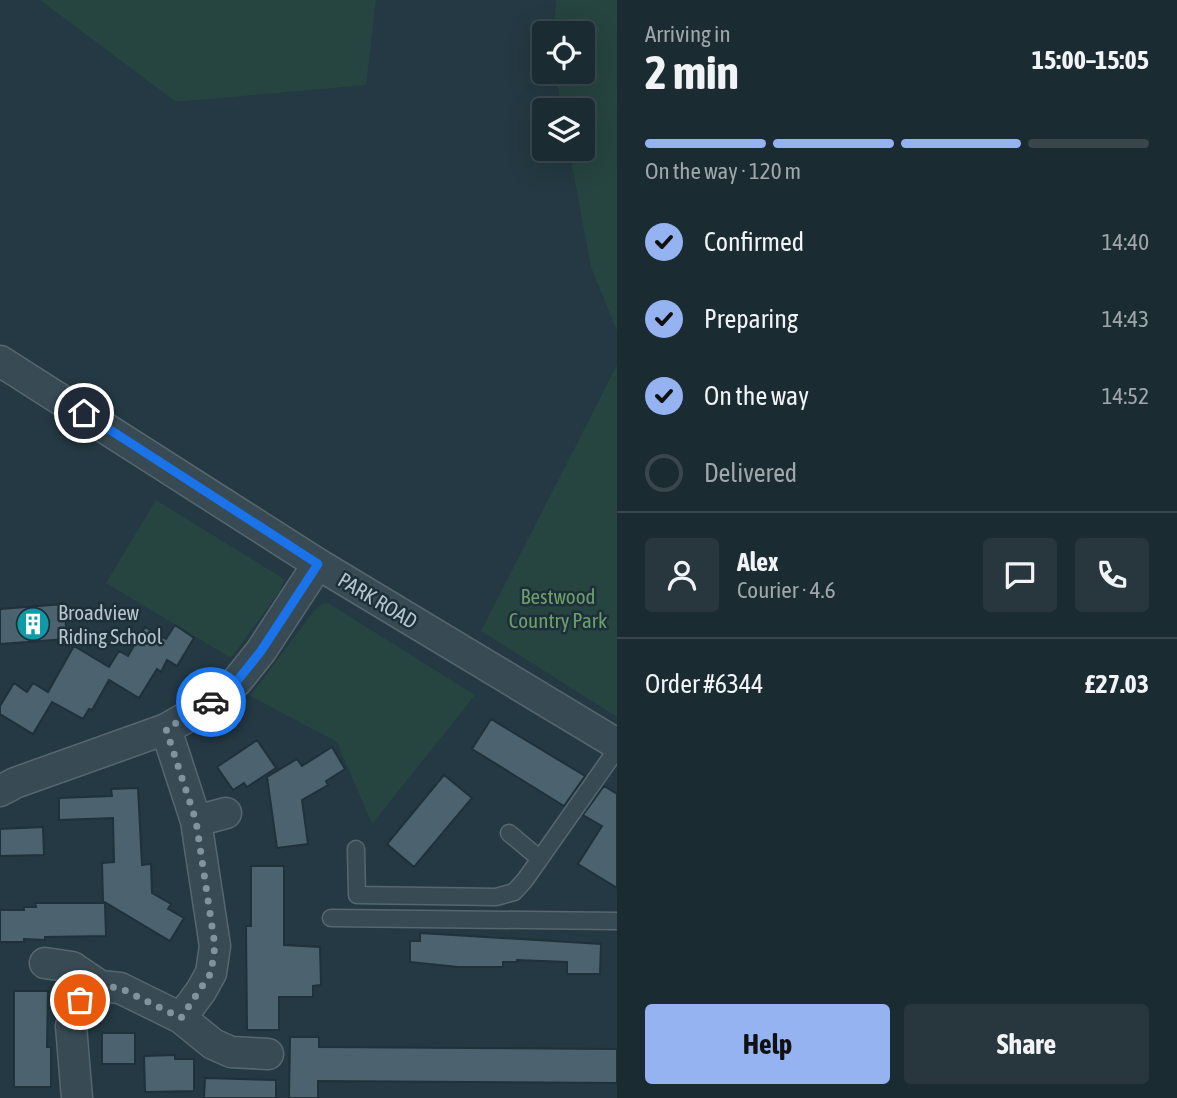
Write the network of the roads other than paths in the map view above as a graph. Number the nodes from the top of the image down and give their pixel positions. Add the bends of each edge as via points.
1 (0, 361) edge
2 (318, 564) junction
3 (166, 729) junction
4 (617, 746) edge
5 (0, 791) edge
6 (226, 813) dead end
7 (196, 821) junction
8 (509, 833) dead end
9 (356, 849) dead end
10 (540, 859) junction
11 (331, 918) dead end
12 (617, 921) edge
13 (45, 963) dead end
14 (100, 986) junction
15 (181, 1018) junction
16 (268, 1054) dead end
17 (77, 1098) edge

1 - 2 street, PARK ROAD
2 - 3 street via 237,681 208,705
2 - 4 street, PARK ROAD
3 - 5 street
3 - 7 street
4 - 10 lane
6 - 7 street
7 - 15 street via 215,946 211,973
8 - 10 lane
9 - 10 lane via 356,895 496,897 514,892
11 - 12 lane
13 - 14 street via 72,967
14 - 15 street via 120,988
14 - 17 street via 80,1000 71,1026
15 - 16 street via 213,1044 231,1052

